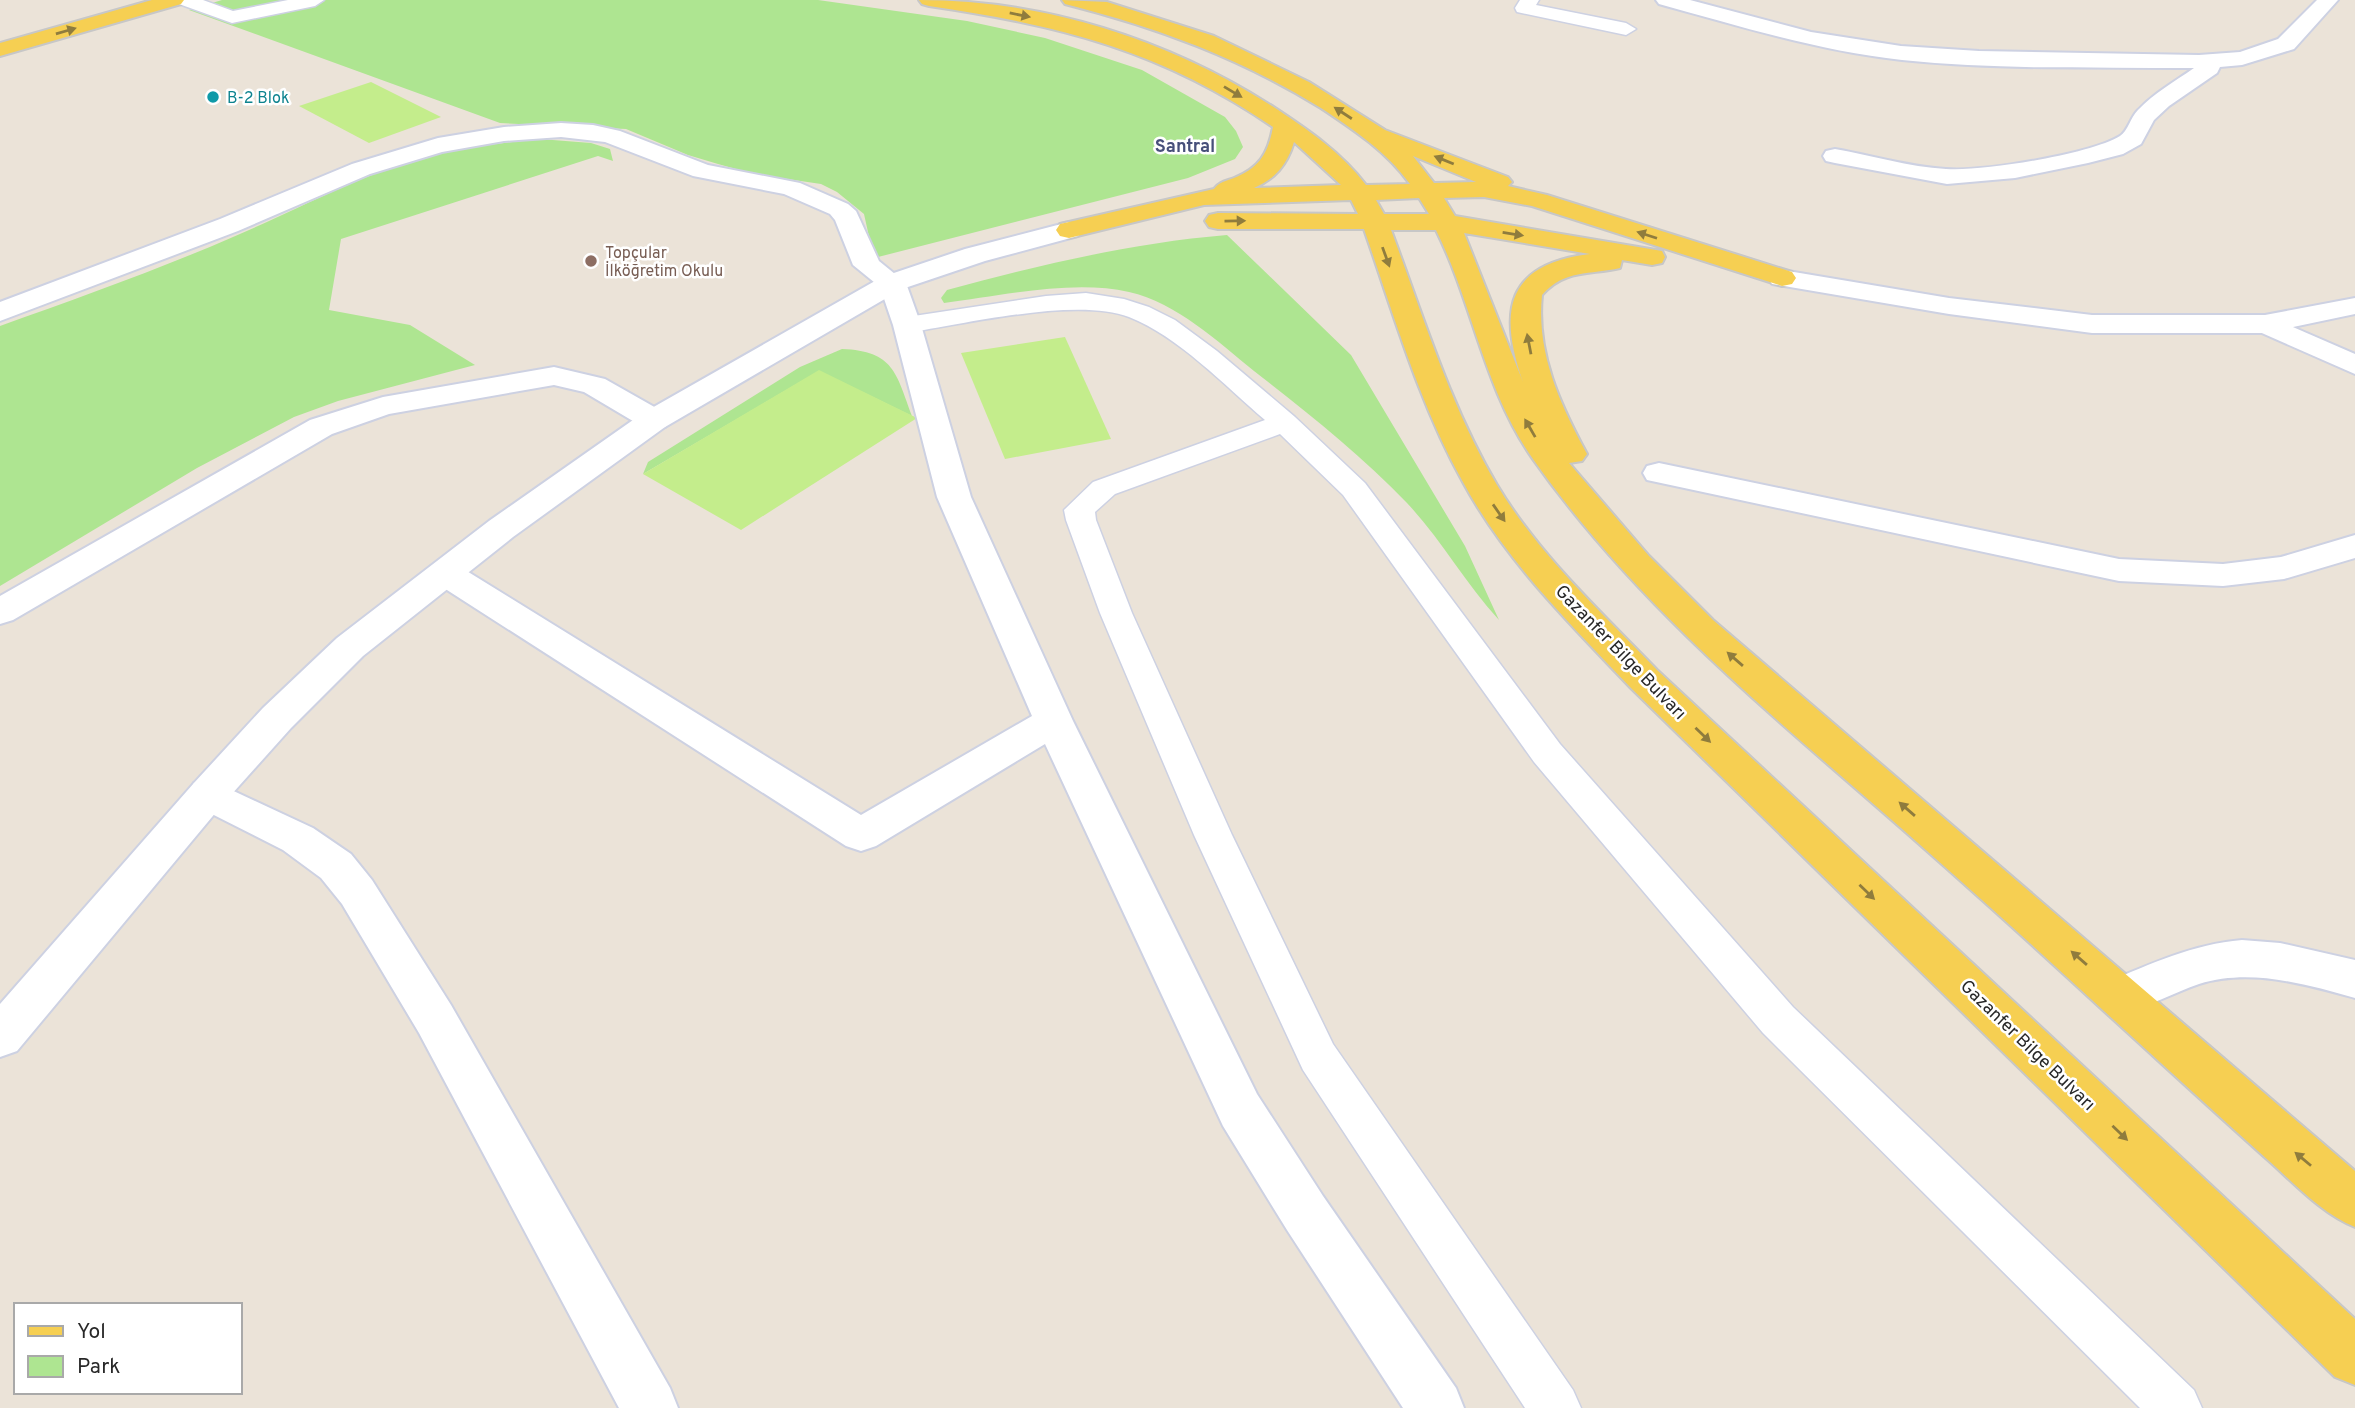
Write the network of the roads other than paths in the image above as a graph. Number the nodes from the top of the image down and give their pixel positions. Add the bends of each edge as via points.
1 (174, 0) edge
2 (186, 0) edge
3 (315, 0) edge
4 (929, 0) edge
5 (1072, 0) edge
6 (1530, 0) edge
7 (1666, 0) edge
8 (2328, 0) edge
9 (1111, 4) edge
10 (1626, 29) dead end
11 (0, 50) edge
12 (2209, 61) junction
13 (1286, 125) junction
14 (1374, 132) junction
15 (1835, 156) dead end
16 (1426, 190) junction
17 (1360, 194) junction
18 (1204, 197) junction
19 (1576, 212) junction
20 (1446, 222) junction
21 (1374, 224) junction
22 (1069, 230) junction
23 (1727, 269) junction
24 (1782, 278) junction
25 (892, 283) junction
26 (2355, 306) edge
27 (0, 312) edge
28 (2265, 324) junction
29 (908, 325) junction
30 (2355, 365) edge
31 (654, 420) junction
32 (1285, 424) junction
33 (1659, 473) dead end
34 (1617, 539) junction
35 (2355, 546) edge
36 (445, 573) junction
37 (0, 612) edge
38 (1054, 721) junction
39 (208, 794) junction
40 (2355, 979) edge
41 (2123, 996) junction
42 (0, 1037) edge
43 (2355, 1203) edge
44 (2355, 1357) edge
45 (650, 1408) edge
46 (1436, 1408) edge
47 (1555, 1408) edge
48 (2176, 1408) edge

11 -> 1 main road
2 - 3 lane via 236,17
4 -> 13 main road, Gazanfer Bilge Bulvarı via 1045,20 1145,49 1225,87
5 - 9 main road
6 - 10 lane via 1524,8
7 - 12 street via 1810,38 1900,53
8 - 12 street via 2286,44 2242,58
14 -> 9 main road via 1223,46
12 - 15 street via 2201,76 2144,117 2133,139 2088,156 2015,171 1947,177
13 - 17 main road, Gazanfer Bilge Bulvarı via 1335,164
13 - 18 main road via 1282,149 1270,170
14 - 16 main road via 1407,163
19 -> 14 main road
16 - 17 main road
16 - 19 main road via 1509,192
16 - 20 main road
17 - 18 main road
17 - 21 main road, Gazanfer Bilge Bulvarı
18 - 22 main road
24 -> 19 main road
20 - 21 main road
20 -> 23 main road
34 -> 20 main road via 1559,473 1526,423
22 -> 21 main road via 1234,221
21 -> 44 main road, Gazanfer Bilge Bulvarı via 1464,455 1522,545 1562,593 1644,679
22 - 25 street
23 - 24 main road
34 -> 23 main road via 1554,423 1528,347 1528,293 1558,270 1588,262
24 - 28 street via 2079,322
25 - 27 street via 867,265 847,217 827,202 791,188 702,171 612,136 561,130 476,138 401,155
25 - 29 street
25 - 31 street
26 - 28 street
28 - 30 street
29 - 32 lane via 1046,304 1115,304 1166,326
29 - 38 street via 954,497
31 - 36 street
31 - 37 street via 592,383 554,376 364,411 321,427 252,465
32 - 47 lane via 1104,488 1079,510 1081,520 1116,613 1208,823 1318,1057
32 - 48 lane via 1354,489 1547,753 1778,1020
33 - 35 street via 2119,570 2223,575 2284,568
41 -> 34 main road via 1698,626
36 - 38 street via 861,835
36 - 39 street via 350,647
38 - 46 street via 1240,1110
39 - 42 street
39 - 45 street via 298,839 337,866 357,892 435,1019
40 - 41 street via 2297,964 2226,960 2203,964
43 -> 41 main road

